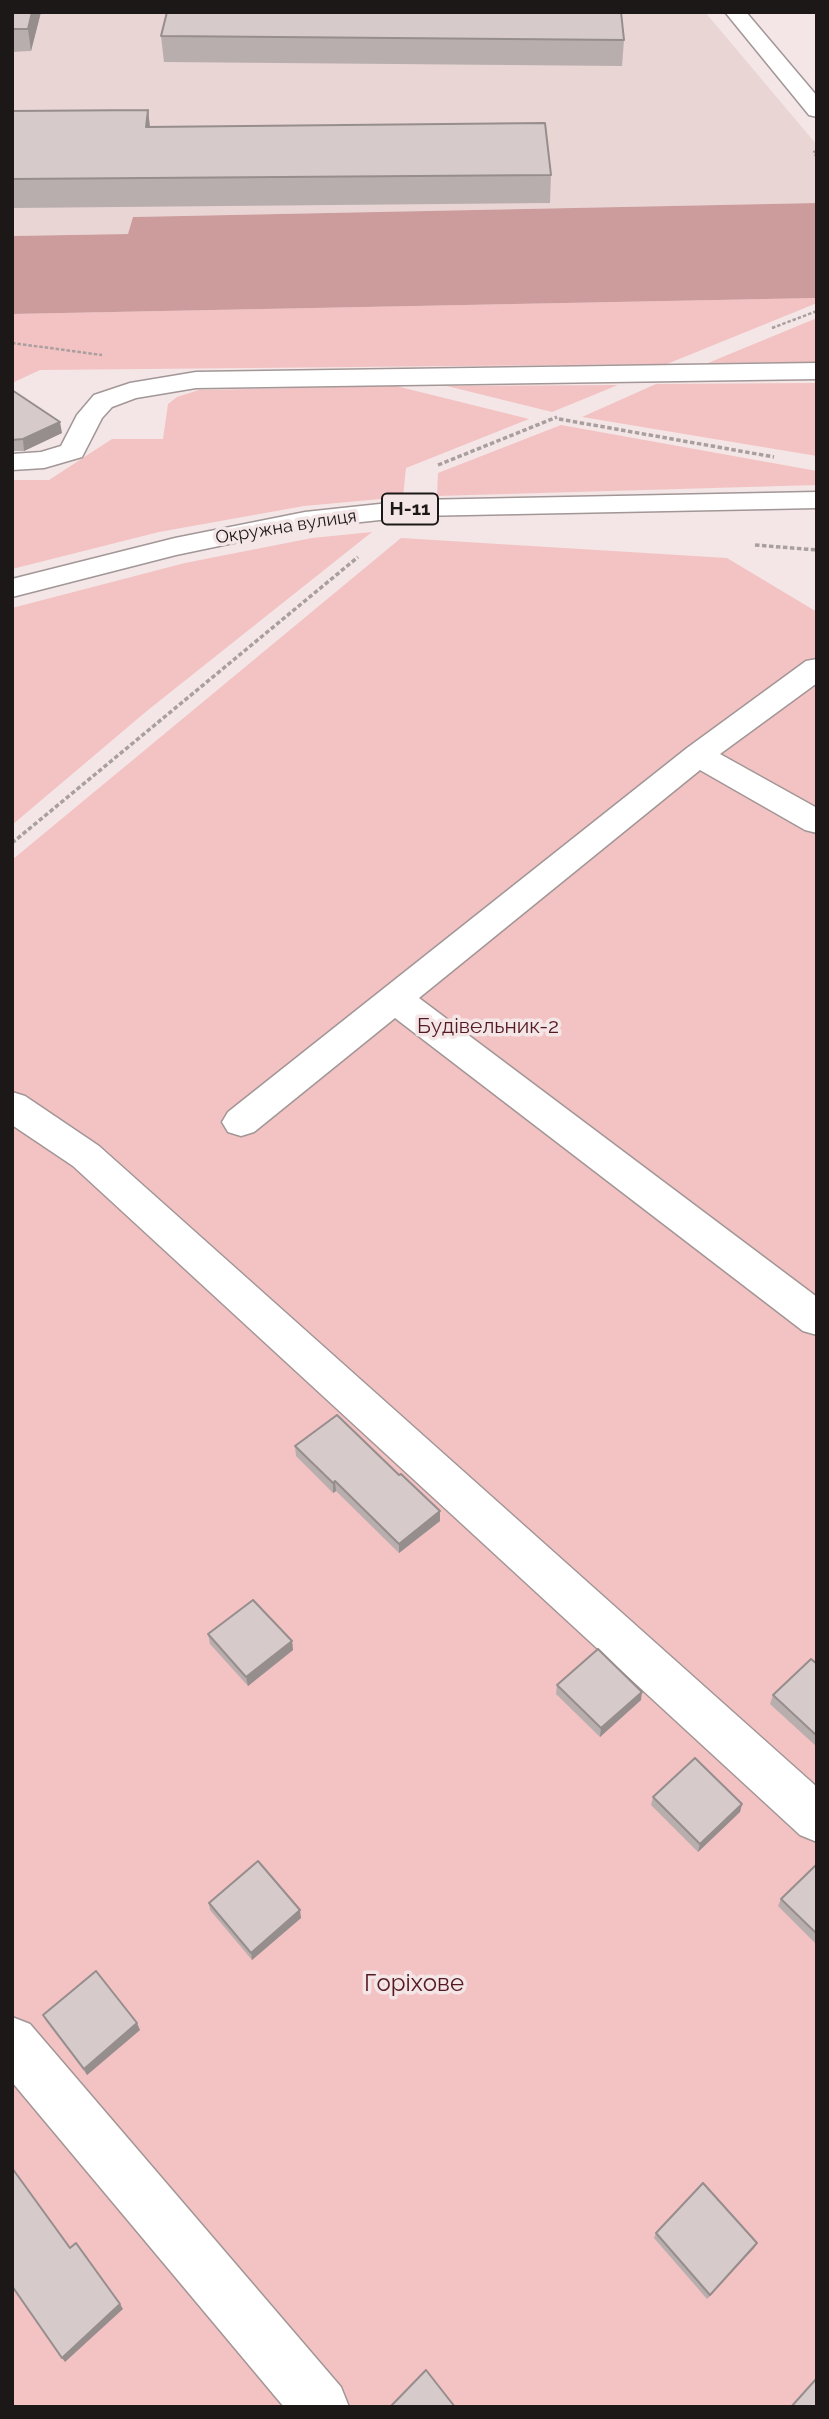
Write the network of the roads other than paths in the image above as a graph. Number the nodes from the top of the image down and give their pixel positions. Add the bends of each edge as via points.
1 (735, 12) edge
2 (817, 110) edge
3 (817, 371) edge
4 (12, 462) edge
5 (817, 500) edge
6 (12, 588) edge
7 (817, 668) edge
8 (698, 755) junction
9 (817, 822) edge
10 (395, 999) junction
11 (12, 1106) edge
12 (241, 1122) dead end
13 (817, 1319) edge
14 (817, 1819) edge
15 (12, 2042) edge
16 (321, 2407) edge

1 - 2 main road
3 - 4 main road via 196,380 130,391 103,401 90,415 72,451 44,460
5 - 6 main road, Окружна вулиця / Н-11 via 417,509 305,520
7 - 8 main road
8 - 9 main road
8 - 10 main road
10 - 12 main road
10 - 13 main road
11 - 14 main road via 86,1156
15 - 16 main road

